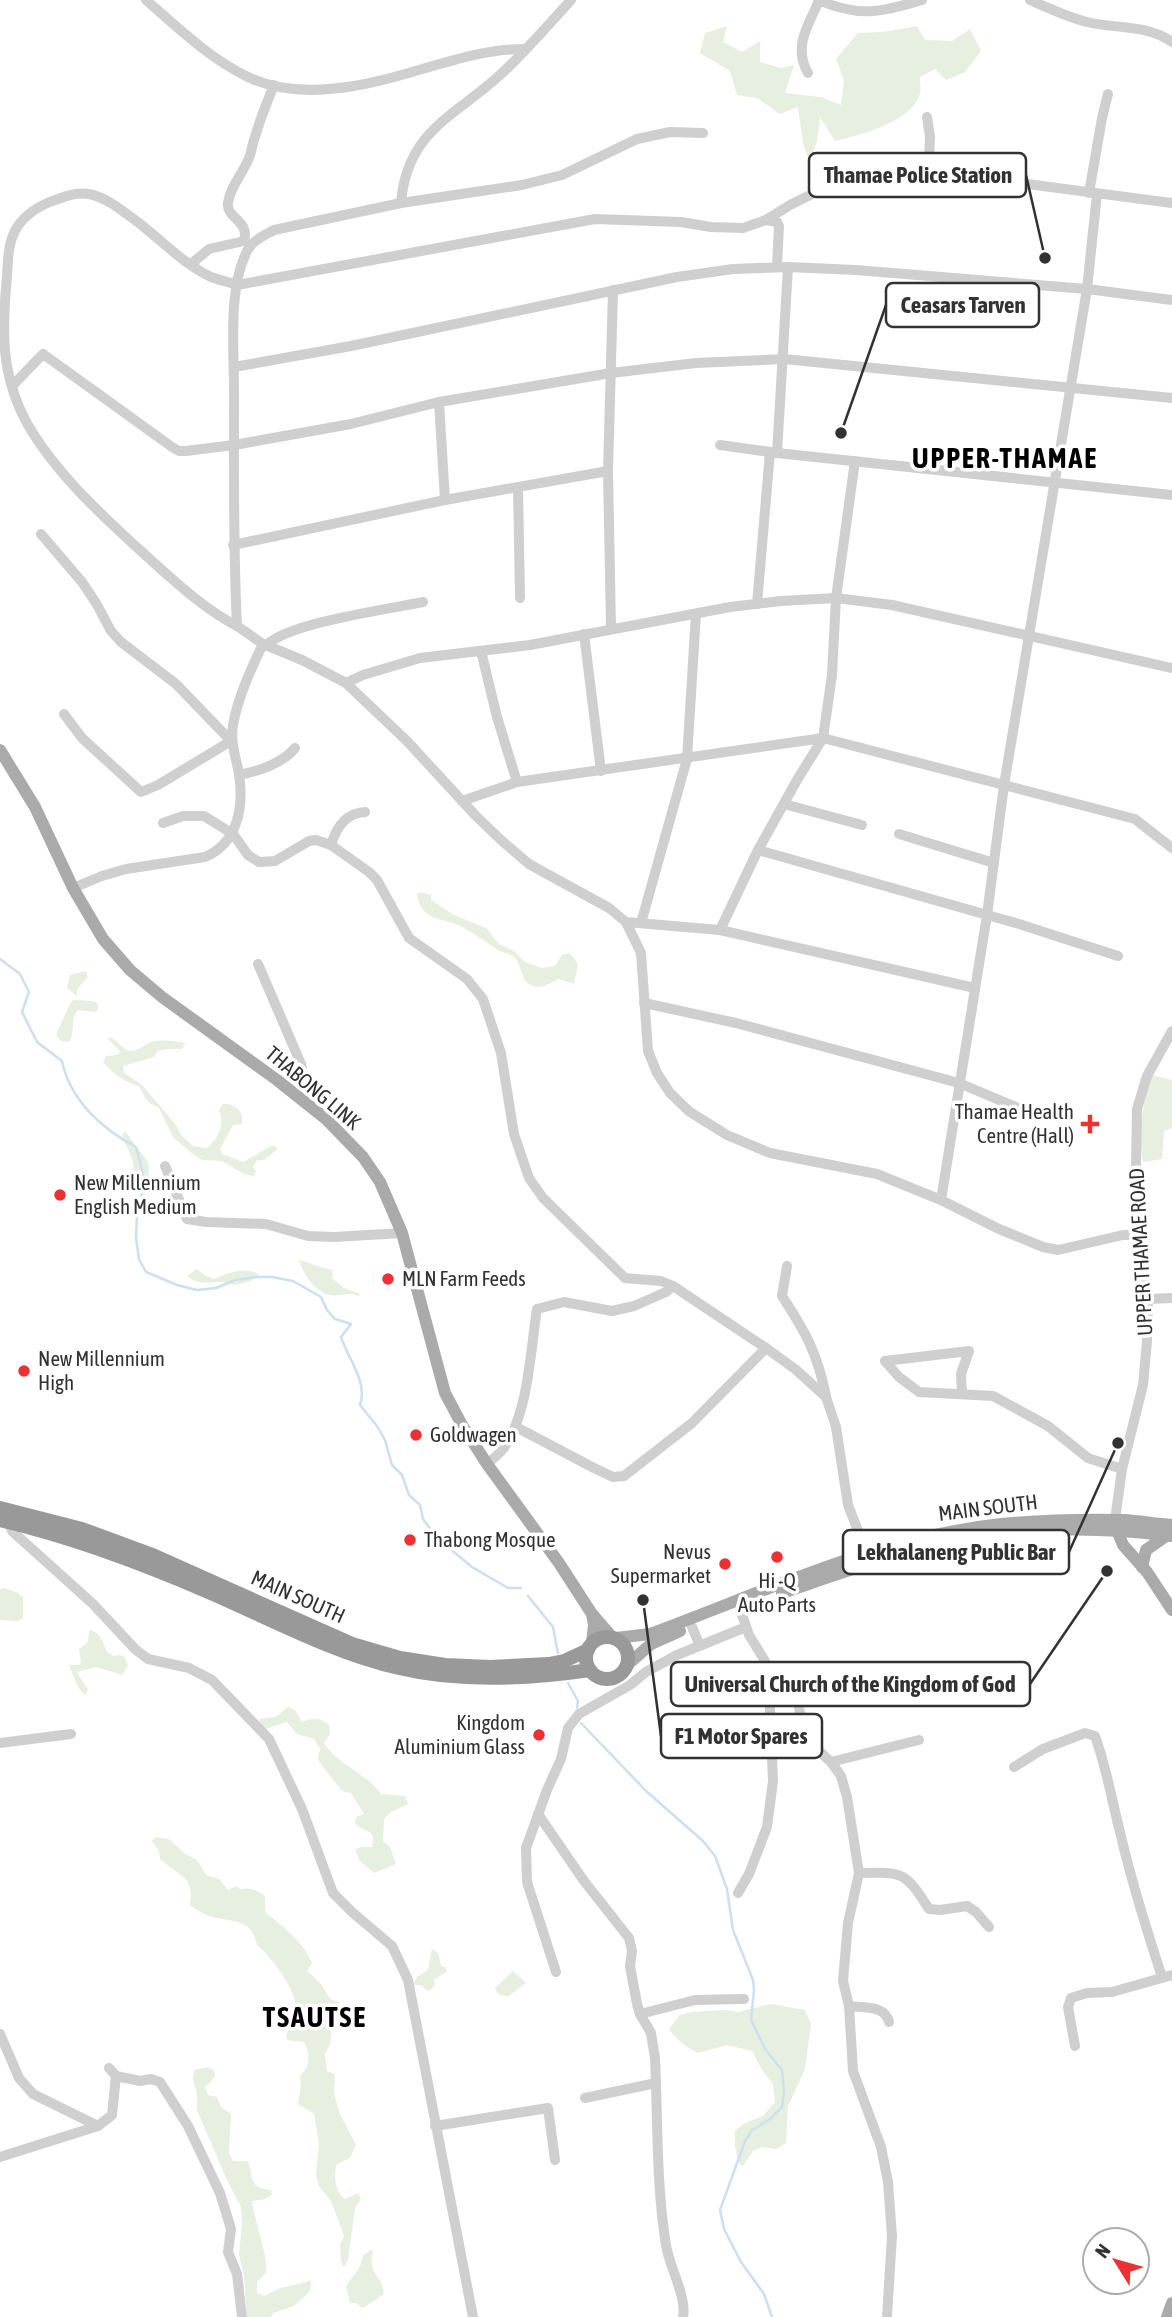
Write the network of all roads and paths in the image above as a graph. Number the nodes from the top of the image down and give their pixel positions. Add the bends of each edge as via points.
1 (145, 0) edge
2 (571, 0) edge
3 (819, 0) edge
4 (922, 0) edge
5 (1030, 0) edge
6 (1172, 42) edge
7 (524, 49) junction
8 (808, 73) dead end
9 (274, 85) junction
10 (1108, 94) dead end
11 (927, 117) dead end
12 (703, 133) dead end
13 (928, 174) junction
14 (1093, 194) junction
15 (401, 203) junction
16 (1172, 203) edge
17 (766, 220) junction
18 (0, 236) edge
19 (10, 246) junction
20 (191, 264) junction
21 (788, 267) junction
22 (777, 268) junction
23 (237, 285) junction
24 (1087, 289) junction
25 (613, 290) junction
26 (1172, 300) edge
27 (784, 359) junction
28 (234, 367) junction
29 (611, 373) junction
30 (12, 386) junction
31 (1071, 388) junction
32 (1172, 398) edge
33 (439, 402) junction
34 (234, 445) junction
35 (720, 445) dead end
36 (774, 452) junction
37 (856, 461) junction
38 (607, 471) junction
39 (1055, 483) junction
40 (518, 487) junction
41 (1172, 495) edge
42 (445, 500) junction
43 (41, 534) dead end
44 (233, 545) junction
45 (520, 598) dead end
46 (836, 598) junction
47 (423, 602) dead end
48 (757, 604) junction
49 (696, 614) junction
50 (237, 626) junction
51 (611, 628) junction
52 (584, 634) junction
53 (1028, 637) junction
54 (265, 644) junction
55 (481, 651) junction
56 (1172, 668) edge
57 (346, 683) junction
58 (64, 714) dead end
59 (823, 738) junction
60 (232, 741) junction
61 (295, 748) dead end
62 (0, 750) edge
63 (687, 760) junction
64 (601, 772) junction
65 (239, 775) junction
66 (517, 782) junction
67 (1004, 785) junction
68 (462, 801) junction
69 (784, 804) junction
70 (365, 812) dead end
71 (163, 823) dead end
72 (862, 825) dead end
73 (233, 834) junction
74 (899, 834) dead end
75 (331, 845) junction
76 (1172, 848) edge
77 (758, 850) junction
78 (994, 863) junction
79 (73, 888) junction
80 (987, 915) junction
81 (626, 922) junction
82 (641, 923) junction
83 (720, 930) junction
84 (1118, 956) dead end
85 (258, 964) dead end
86 (975, 988) junction
87 (645, 1003) junction
88 (1172, 1031) edge
89 (959, 1083) junction
90 (1038, 1114) dead end
91 (326, 1119) junction
92 (165, 1167) dead end
93 (941, 1200) junction
94 (402, 1233) junction
95 (1141, 1235) junction
96 (787, 1266) dead end
97 (673, 1286) junction
98 (1172, 1298) edge
99 (1148, 1299) junction
100 (766, 1348) junction
101 (962, 1393) junction
102 (826, 1397) junction
103 (516, 1427) junction
104 (487, 1464) junction
105 (1122, 1469) junction
106 (4, 1515) edge
107 (1115, 1526) junction
108 (1170, 1532) edge
109 (869, 1558) junction
110 (1142, 1567) junction
111 (740, 1609) junction
112 (1172, 1610) edge
113 (592, 1614) junction
114 (692, 1627) junction
115 (746, 1627) junction
116 (614, 1638) junction
117 (589, 1646) junction
118 (700, 1646) junction
119 (768, 1666) junction
120 (626, 1667) junction
121 (590, 1670) junction
122 (802, 1676) junction
123 (870, 1682) dead end
124 (71, 1734) dead end
125 (919, 1740) dead end
126 (0, 1743) edge
127 (831, 1762) junction
128 (1014, 1768) dead end
129 (538, 1814) junction
130 (859, 1873) junction
131 (738, 1893) dead end
132 (989, 1927) dead end
133 (556, 1972) dead end
134 (1167, 1976) edge
135 (744, 1999) dead end
136 (849, 2006) junction
137 (640, 2014) junction
138 (889, 2022) dead end
139 (0, 2034) edge
140 (1075, 2046) dead end
141 (656, 2083) junction
142 (585, 2098) dead end
143 (98, 2126) junction
144 (435, 2126) junction
145 (0, 2157) edge
146 (555, 2160) dead end
147 (1172, 2303) edge
148 (242, 2317) edge
149 (473, 2317) edge
150 (683, 2317) edge
151 (887, 2317) edge
152 (1167, 2317) edge

1 - 9 street via 228,66 250,79
2 - 7 street
3 - 4 street via 858,13 882,12
3 - 8 street via 802,40 801,61
5 - 6 street via 1087,22 1143,30
7 - 9 street via 500,49 371,84 315,89
7 - 15 street via 499,76 447,115 417,149 407,168
9 - 20 street via 228,204 243,226 244,241 209,249
10 - 14 street
11 - 13 street
12 - 15 street via 670,132 636,139 562,175 522,185
13 - 14 street
13 - 17 street via 880,173 838,181
14 - 16 street
14 - 24 street
15 - 23 street via 274,230 246,251
17 - 22 street via 779,226
17 - 23 street via 743,228 595,219
18 - 19 street
19 - 20 street via 16,229 29,214 46,203 88,194 110,202
19 - 30 street via 3,351
20 - 23 street via 211,277
21 - 22 street
21 - 24 street
21 - 27 street
22 - 25 street via 733,269
23 - 28 street
24 - 26 street
24 - 31 street
25 - 28 street
25 - 29 street
27 - 29 street
27 - 31 street
27 - 36 street
28 - 34 street
29 - 33 street
29 - 38 street
30 - 34 street via 43,354 179,451
30 - 50 street via 28,425 86,498 175,581
31 - 32 street
31 - 39 street
33 - 34 street
33 - 42 street
34 - 44 street
35 - 36 street
36 - 37 street
36 - 48 street
37 - 39 street
37 - 46 street
38 - 40 street
38 - 51 street
39 - 41 street
39 - 53 street
40 - 42 street
40 - 45 street
42 - 44 street
43 - 60 street via 82,582 121,642 176,684
44 - 50 street
46 - 48 street
46 - 53 street
46 - 59 street
47 - 54 street via 295,629
48 - 49 street
49 - 51 street
49 - 63 street
50 - 54 street
51 - 52 street
52 - 55 street
52 - 64 street
53 - 56 street
53 - 67 street
54 - 57 street
54 - 60 street via 241,699
55 - 57 street via 420,658
55 - 66 street
57 - 68 street
58 - 60 street via 82,738 141,792
59 - 63 street
59 - 67 street
59 - 69 street
60 - 65 street
61 - 65 street via 265,768
62 - 79 main road, THABONG LINK
63 - 64 street
63 - 82 street
64 - 66 street
65 - 73 street via 241,798
66 - 68 street
67 - 76 street via 1135,819
67 - 78 street
68 - 81 street via 529,864
69 - 72 street
69 - 77 street
70 - 75 street via 348,817
71 - 73 street via 183,816 204,816
73 - 75 street via 259,862 275,861 309,841
73 - 79 street via 217,852 205,857 126,869
74 - 78 street
75 - 97 street via 377,880 409,938 467,979 483,999 501,1053 514,1134 529,1178 543,1198 625,1278
77 - 80 street
77 - 83 street
78 - 80 street
79 - 91 main road, THABONG LINK via 103,939 130,970
80 - 84 street
80 - 86 street
81 - 82 street
81 - 87 street via 641,953
82 - 83 street
83 - 86 street
85 - 91 street via 303,1074 339,1106
86 - 89 street
87 - 89 street
87 - 93 street via 648,1051 657,1073 690,1112 727,1135 770,1153 877,1174
88 - 95 street, UPPER THAMAE ROAD via 1147,1076 1137,1109
89 - 90 street
89 - 93 street
91 - 94 main road, THABONG LINK via 380,1182
92 - 94 street via 187,1219 266,1224 321,1236
93 - 95 street via 999,1229 1058,1250
94 - 104 main road, THABONG LINK via 445,1393
95 - 99 street, UPPER THAMAE ROAD
96 - 102 street via 782,1296 807,1335 820,1365
97 - 100 street
97 - 103 street via 649,1300 612,1311 564,1301 537,1309
98 - 99 street
99 - 105 street, UPPER THAMAE ROAD via 1143,1385
100 - 102 street
100 - 103 street via 692,1423 624,1476 614,1477 594,1468
101 - 101 street via 919,1392 885,1361 969,1351 961,1374
101 - 105 street via 993,1396 1048,1426 1088,1458
102 - 109 street via 836,1427 848,1505
103 - 104 street via 503,1450
104 - 113 main road, THABONG LINK
105 - 107 street, UPPER THAMAE ROAD
106 - 117 highway, MAIN SOUTH via 82,1529 150,1554 352,1644 400,1658 490,1667 549,1664
106 - 121 highway, MAIN SOUTH via 149,1566 347,1652 398,1668 490,1679
106 - 144 street via 12,1531 135,1649 149,1659 189,1668 212,1681 269,1739 333,1893 392,1946 408,1980
107 - 108 main road, MAIN SOUTH
107 - 109 main road, MAIN SOUTH via 1000,1534
107 - 110 main road via 1123,1545
108 - 110 main road via 1146,1550
109 - 111 main road, MAIN SOUTH
109 - 116 main road, MAIN SOUTH via 650,1634
110 - 112 main road
111 - 114 main road, MAIN SOUTH
111 - 115 street
113 - 116 main road, THABONG LINK
113 - 117 main road
114 - 118 street
114 - 120 main road, MAIN SOUTH via 651,1644
115 - 118 street
115 - 119 street
116 - 117 highway, MAIN SOUTH via 601,1637
116 - 120 highway via 628,1654
117 - 121 highway via 586,1660
118 - 129 street via 646,1672 573,1720
119 - 122 street via 782,1666
119 - 131 street via 773,1781 767,1827
120 - 121 highway, MAIN SOUTH via 612,1678
122 - 123 street
122 - 127 street via 802,1726 809,1742
124 - 126 street
125 - 127 street
127 - 130 street via 847,1797
128 - 134 street via 1043,1749 1084,1733 1095,1736 1143,1921
129 - 133 street via 526,1848 527,1882
129 - 137 street via 629,1938
130 - 132 street via 895,1872 908,1878 929,1909 967,1906
130 - 136 street via 848,1923 843,1981
134 - 140 street via 1071,1998 1068,2007
135 - 137 street via 695,2000
136 - 138 street via 883,2010
136 - 151 street via 853,2071 881,2147 888,2182 892,2236
137 - 141 street via 651,2033
139 - 143 street via 19,2078 33,2094
141 - 142 street
141 - 150 street via 662,2213 671,2267 685,2308
143 - 145 street
143 - 148 street via 112,2115 113,2072 160,2082 188,2126 220,2193 231,2229 228,2252 237,2274
144 - 146 street via 548,2108
144 - 149 street
147 - 152 main road

